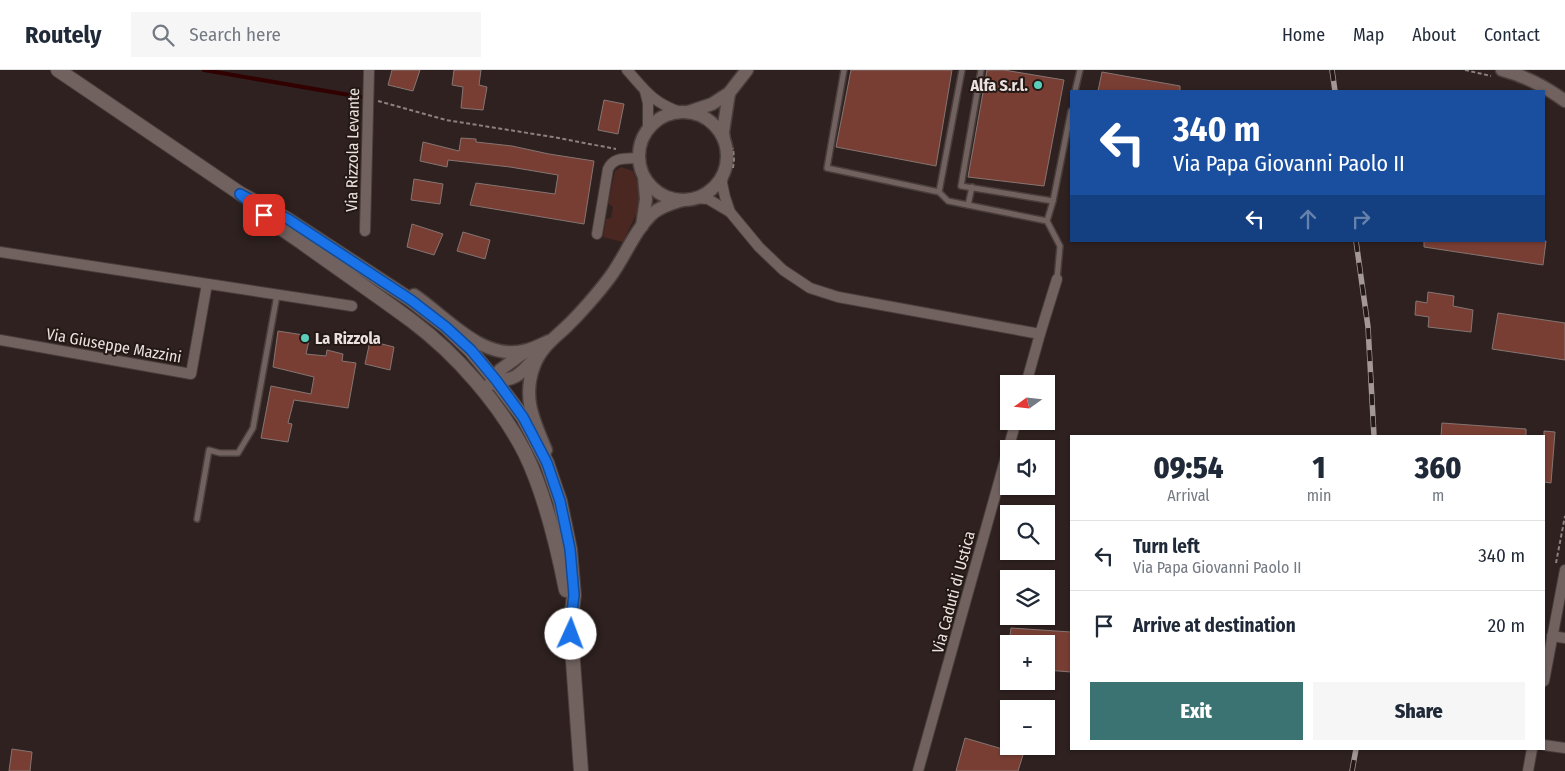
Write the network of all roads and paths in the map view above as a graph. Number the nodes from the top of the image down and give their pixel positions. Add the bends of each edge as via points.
1 (58, 70) edge
2 (369, 70) edge
3 (628, 70) edge
4 (747, 70) edge
5 (844, 70) edge
6 (962, 70) edge
7 (981, 70) edge
8 (1080, 70) edge
9 (1502, 70) edge
10 (645, 90) junction
11 (1075, 90) edge
12 (729, 93) junction
13 (368, 98) junction
14 (1565, 102) edge
15 (684, 112) junction
16 (1070, 116) edge
17 (648, 130) junction
18 (725, 145) junction
19 (616, 149) dead end
20 (640, 158) junction
21 (723, 173) junction
22 (644, 176) junction
23 (972, 187) junction
24 (939, 192) junction
25 (240, 194) junction
26 (689, 199) junction
27 (1053, 201) junction
28 (968, 205) junction
29 (730, 212) junction
30 (1046, 221) junction
31 (642, 226) junction
32 (365, 231) dead end
33 (598, 234) dead end
34 (0, 252) edge
35 (1057, 279) joint
36 (207, 284) junction
37 (390, 286) junction
38 (277, 294) junction
39 (352, 306) dead end
40 (1040, 334) junction
41 (0, 340) edge
42 (549, 341) junction
43 (528, 350) junction
44 (541, 352) junction
45 (1029, 375) edge
46 (496, 380) junction
47 (482, 390) junction
48 (1013, 430) edge
49 (197, 520) dead end
50 (567, 535) junction
51 (1565, 570) edge
52 (571, 620) junction
53 (1552, 636) junction
54 (1565, 638) edge
55 (1545, 675) edge
56 (1545, 745) edge
57 (1565, 748) edge
58 (1532, 750) edge
59 (581, 771) edge
60 (918, 771) edge
61 (1528, 771) edge

1 - 25 main road
2 - 13 street, Via Rizzola Levante
3 - 10 street
4 - 12 street
5 - 24 lane via 827,168
6 - 24 lane
7 - 23 lane via 961,186
8 - 11 lane
9 - 14 street via 1544,87
10 - 15 street via 665,107
10 - 17 street
12 - 15 street via 712,104
12 - 18 street via 723,132
13 - 19 path via 446,120
13 - 32 street, Via Rizzola Levante
15 - 17 street via 661,118
15 - 18 street via 707,119 717,128
16 - 27 lane
17 - 20 street via 640,148
18 - 21 street via 727,155
20 - 22 street
20 - 33 street via 616,159 611,163
21 - 26 street via 706,193
21 - 29 street via 722,183
22 - 26 street via 657,191 671,198
22 - 31 street via 646,199
23 - 27 lane
23 - 28 lane
24 - 28 lane via 948,201
25 - 37 main road via 288,219
25 - 47 main road via 264,215 436,340
26 - 29 street via 708,200
26 - 31 street via 662,207
27 - 30 lane
28 - 30 lane
29 - 40 street via 783,270 810,288 838,297
30 - 35 lane via 1060,246
31 - 42 street via 610,277 566,327
34 - 36 street
35 - 40 street
36 - 38 street
36 - 41 street, Via Giuseppe Mazzini via 191,374
37 - 43 street via 410,292 469,338 490,349
37 - 46 main road via 446,327
38 - 39 street
38 - 49 lane via 253,428 238,453 209,450
40 - 45 street
42 - 43 street
42 - 44 street
43 - 46 street via 500,370
44 - 46 street via 515,378
44 - 50 street via 532,374 529,401 568,507 570,523
46 - 47 street
46 - 50 main road via 523,417 547,463
47 - 52 main road via 525,453 559,556
48 - 60 street, Via Caduti di Ustica
50 - 52 main road via 574,595
51 - 53 street
52 - 59 main road
53 - 54 street
53 - 55 street
56 - 57 street
58 - 61 street

